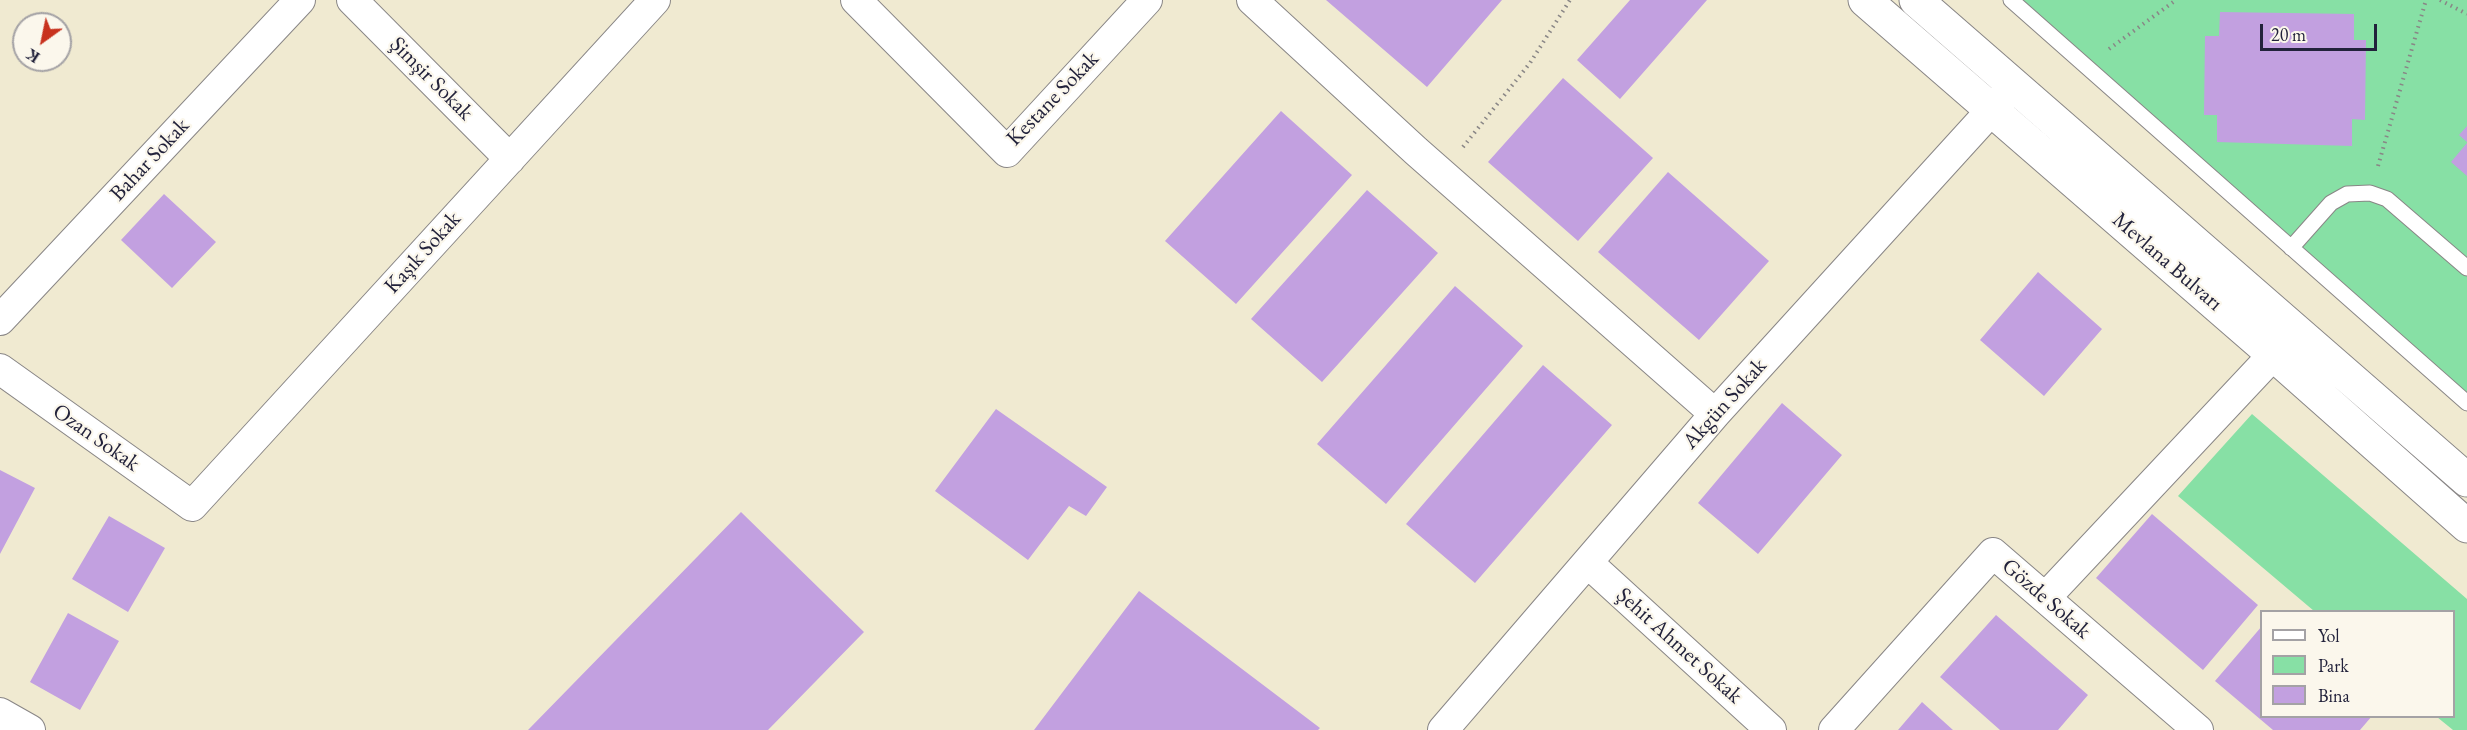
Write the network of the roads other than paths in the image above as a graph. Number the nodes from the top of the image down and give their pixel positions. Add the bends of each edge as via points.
1 (300, 0) edge
2 (352, 0) edge
3 (655, 0) edge
4 (856, 0) edge
5 (1147, 0) edge
6 (1252, 0) edge
7 (1865, 0) edge
8 (1916, 0) edge
9 (2011, 0) edge
10 (2014, 86) junction
11 (1991, 110) junction
12 (510, 159) junction
13 (2291, 248) junction
14 (2467, 268) edge
15 (0, 320) edge
16 (2296, 330) junction
17 (2274, 355) junction
18 (0, 369) edge
19 (2467, 403) edge
20 (1715, 414) junction
21 (2467, 480) edge
22 (192, 506) joint
23 (2467, 526) edge
24 (1588, 562) junction
25 (2046, 597) junction
26 (0, 713) edge
27 (30, 730) edge
28 (1443, 730) edge
29 (1771, 730) edge
30 (1834, 730) edge
31 (2198, 730) edge

1 - 15 street, Bahar Sokak
2 - 12 street, Şimşir Sokak
3 - 12 street, Kaşık Sokak
4 - 5 street, Kestane Sokak via 1007,152
6 - 20 street
7 - 11 street, Mevlana Bulvarı
8 - 10 street, Mevlana Bulvarı
9 - 13 lane
10 - 11 street, Akgün Sokak
10 - 16 street, Mevlana Bulvarı
11 - 17 street, Mevlana Bulvarı
11 - 20 street, Akgün Sokak
12 - 22 street, Kaşık Sokak
13 - 14 lane via 2331,203 2347,194 2370,193 2387,199
13 - 19 lane
16 - 17 street
16 - 21 street, Mevlana Bulvarı
17 - 23 street, Mevlana Bulvarı
17 - 25 street
18 - 22 street, Ozan Sokak
20 - 24 street, Akgün Sokak
24 - 28 street, Akgün Sokak
24 - 29 street, Şehit Ahmet Sokak
25 - 30 street, Gözde Sokak via 1993,553
25 - 31 street, Gözde Sokak
26 - 27 street

